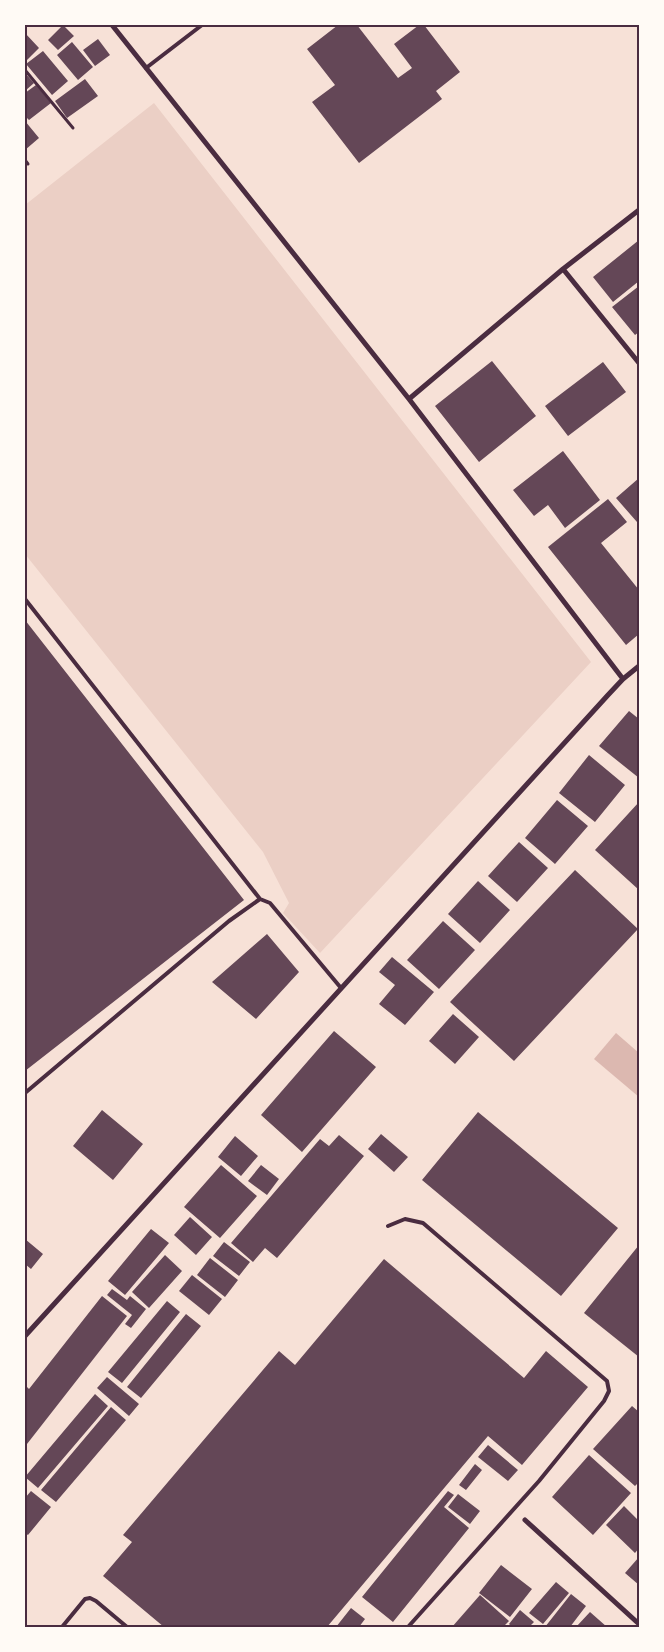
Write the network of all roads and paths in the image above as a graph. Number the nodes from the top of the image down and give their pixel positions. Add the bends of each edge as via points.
1 (112, 25) edge
2 (202, 25) edge
3 (146, 68) junction
4 (25, 70) edge
5 (73, 128) dead end
6 (25, 160) edge
7 (28, 164) dead end
8 (639, 210) edge
9 (563, 269) junction
10 (639, 363) edge
11 (409, 399) junction
12 (25, 599) edge
13 (639, 666) edge
14 (623, 679) junction
15 (260, 899) junction
16 (341, 988) junction
17 (25, 1093) edge
18 (388, 1226) dead end
19 (25, 1336) edge
20 (525, 1520) dead end
21 (639, 1624) edge
22 (62, 1627) edge
23 (127, 1627) edge
24 (408, 1627) edge

1 - 3 street
2 - 3 lane
3 - 11 street
4 - 5 path
6 - 7 path
8 - 9 street
9 - 10 street
9 - 11 street
11 - 14 street
12 - 15 lane
13 - 14 street
14 - 16 street
15 - 16 lane via 270,903
15 - 17 lane via 229,921
16 - 19 street
18 - 24 lane via 405,1218 423,1223 607,1381 609,1391 538,1481
20 - 21 street
22 - 23 lane via 85,1599 90,1598

